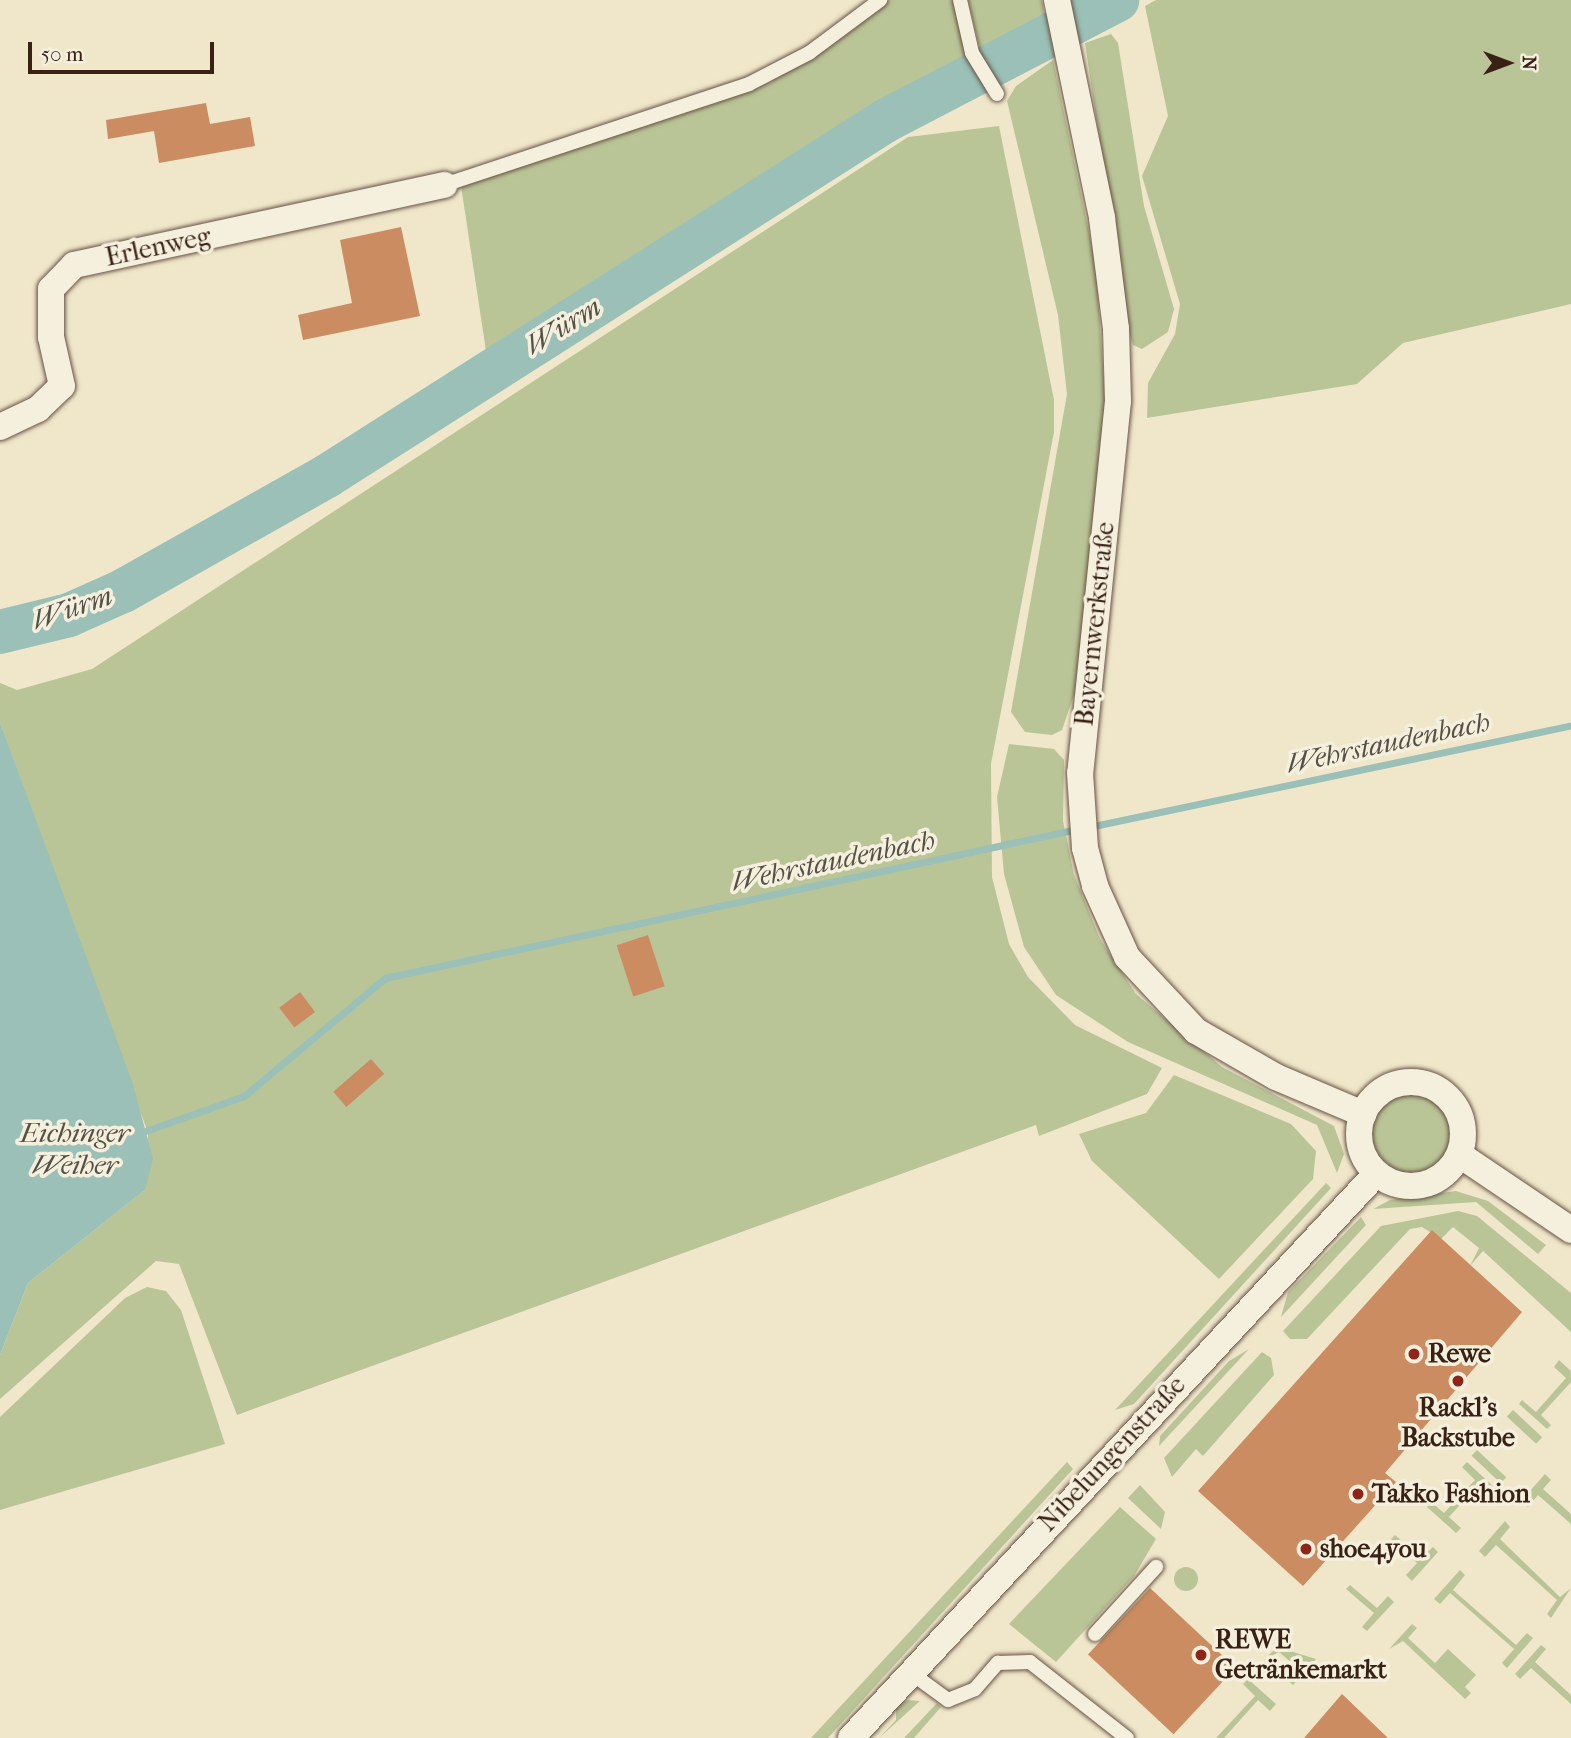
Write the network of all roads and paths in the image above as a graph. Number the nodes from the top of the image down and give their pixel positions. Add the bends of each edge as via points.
1 (880, 0) edge
2 (960, 0) edge
3 (1057, 0) edge
4 (993, 88) dead end
5 (444, 185) joint
6 (0, 427) edge
7 (1363, 1114) junction
8 (1460, 1155) junction
9 (1376, 1174) junction
10 (1571, 1230) edge
11 (1156, 1567) dead end
12 (1095, 1634) dead end
13 (911, 1673) junction
14 (851, 1738) edge
15 (1127, 1738) edge

1 - 5 lane via 809,53 749,83
2 - 4 lane via 972,53
3 - 7 street, Bayernwerkstraße via 1112,287 1118,388 1080,801 1085,848 1108,922 1165,1003 1224,1048
5 - 6 street, Erlenweg via 74,265 51,289 51,337 62,386 38,409
7 - 8 street via 1396,1084 1430,1085 1444,1093 1462,1121
7 - 9 street via 1362,1152
8 - 9 street via 1450,1171 1418,1187
8 - 10 street
9 - 13 street, Nibelungenstraße
11 - 12 lane
13 - 14 street, Nibelungenstraße
13 - 15 lane via 948,1700 975,1689 998,1663 1030,1662

